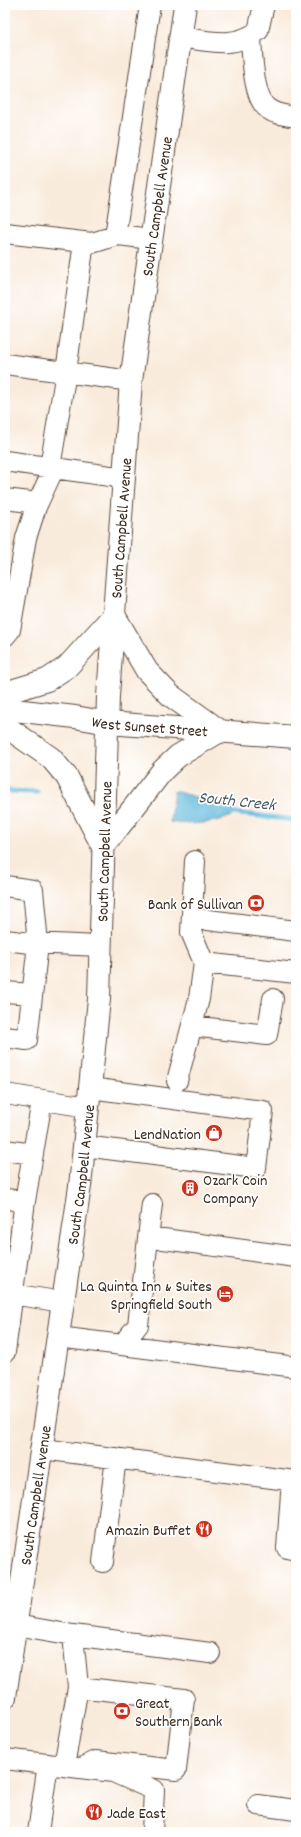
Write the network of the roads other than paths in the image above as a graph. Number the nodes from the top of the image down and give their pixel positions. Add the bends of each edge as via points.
1 (150, 5) edge
2 (185, 5) edge
3 (264, 5) edge
4 (180, 37) junction
5 (251, 37) junction
6 (296, 117) edge
7 (5, 233) edge
8 (116, 236) junction
9 (151, 239) junction
10 (84, 242) junction
11 (5, 364) edge
12 (66, 372) junction
13 (131, 381) junction
14 (5, 462) edge
15 (54, 468) junction
16 (124, 478) junction
17 (5, 499) edge
18 (38, 503) junction
19 (114, 615) junction
20 (5, 636) edge
21 (5, 693) edge
22 (5, 709) edge
23 (108, 723) junction
24 (5, 726) edge
25 (220, 731) junction
26 (296, 737) edge
27 (103, 847) junction
28 (195, 861) dead end
29 (5, 886) edge
30 (192, 918) junction
31 (296, 931) edge
32 (5, 940) edge
33 (38, 944) junction
34 (100, 946) junction
35 (204, 963) junction
36 (296, 973) edge
37 (5, 992) edge
38 (32, 994) junction
39 (273, 999) dead end
40 (192, 1026) junction
41 (5, 1037) edge
42 (177, 1081) dead end
43 (5, 1094) edge
44 (89, 1098) junction
45 (42, 1100) junction
46 (84, 1146) junction
47 (5, 1150) edge
48 (33, 1154) junction
49 (5, 1199) edge
50 (25, 1201) junction
51 (152, 1204) dead end
52 (149, 1237) junction
53 (296, 1257) edge
54 (9, 1294) edge
55 (63, 1302) junction
56 (58, 1336) junction
57 (122, 1345) junction
58 (5, 1347) edge
59 (296, 1367) edge
60 (42, 1449) junction
61 (116, 1458) junction
62 (294, 1480) edge
63 (296, 1550) edge
64 (103, 1562) dead end
65 (13, 1594) edge
66 (16, 1626) junction
67 (73, 1635) junction
68 (210, 1653) dead end
69 (8, 1655) edge
70 (78, 1687) junction
71 (5, 1697) edge
72 (5, 1759) edge
73 (65, 1766) junction
74 (258, 1805) dead end
75 (296, 1810) edge
76 (38, 1832) edge
77 (152, 1832) edge

1 - 8 street
2 - 4 main road, South Campbell Avenue
3 - 5 street via 258,31
4 - 5 street via 216,42 241,41
4 - 9 main road, South Campbell Avenue
5 - 6 street via 256,88 266,108 276,114
7 - 10 street
8 - 9 street
8 - 10 street via 92,244
9 - 13 main road, South Campbell Avenue
10 - 12 street
11 - 12 street
12 - 13 street
12 - 15 street via 51,462
13 - 16 main road, South Campbell Avenue
14 - 15 street
15 - 16 street
15 - 18 street
16 - 19 main road, South Campbell Avenue
17 - 18 street
18 - 20 street via 26,538 10,630
19 - 21 main road via 67,667 47,680
19 - 23 main road, South Campbell Avenue
19 - 25 main road via 147,671 170,696
22 - 23 main road, West Sunset Street
23 - 25 main road, West Sunset Street
23 - 27 main road, South Campbell Avenue
24 - 27 main road via 51,758 67,777
25 - 26 main road, West Sunset Street
25 - 27 main road via 178,756
27 - 34 main road, South Campbell Avenue
28 - 30 street
29 - 33 street via 33,890
30 - 31 street
30 - 35 street via 191,932
32 - 33 street
33 - 34 street
33 - 38 street
34 - 44 main road, South Campbell Avenue via 99,999
35 - 36 street
35 - 40 street
37 - 38 street
38 - 41 street via 27,1040
39 - 40 street via 268,1035
40 - 42 street
43 - 45 street
44 - 45 street
44 - 46 main road, South Campbell Avenue
44 - 46 street via 263,1111 256,1168
45 - 48 street
46 - 55 main road, South Campbell Avenue
47 - 48 street
48 - 50 street
49 - 50 street
50 - 54 street
51 - 52 street
52 - 53 street
52 - 57 street via 138,1324
54 - 55 street
54 - 58 street
55 - 56 main road, South Campbell Avenue
56 - 57 street
56 - 60 main road, South Campbell Avenue
57 - 59 street
60 - 61 street
60 - 65 main road, South Campbell Avenue
61 - 62 street
61 - 64 street
62 - 63 street via 287,1548
65 - 66 main road, South Campbell Avenue
66 - 67 street
66 - 69 main road, South Campbell Avenue
67 - 68 street
67 - 70 street
69 - 71 main road, South Campbell Avenue
70 - 73 street
70 - 73 street via 184,1699 176,1770 96,1761
72 - 73 street
73 - 76 street
73 - 77 street via 113,1772 154,1790
74 - 75 street

